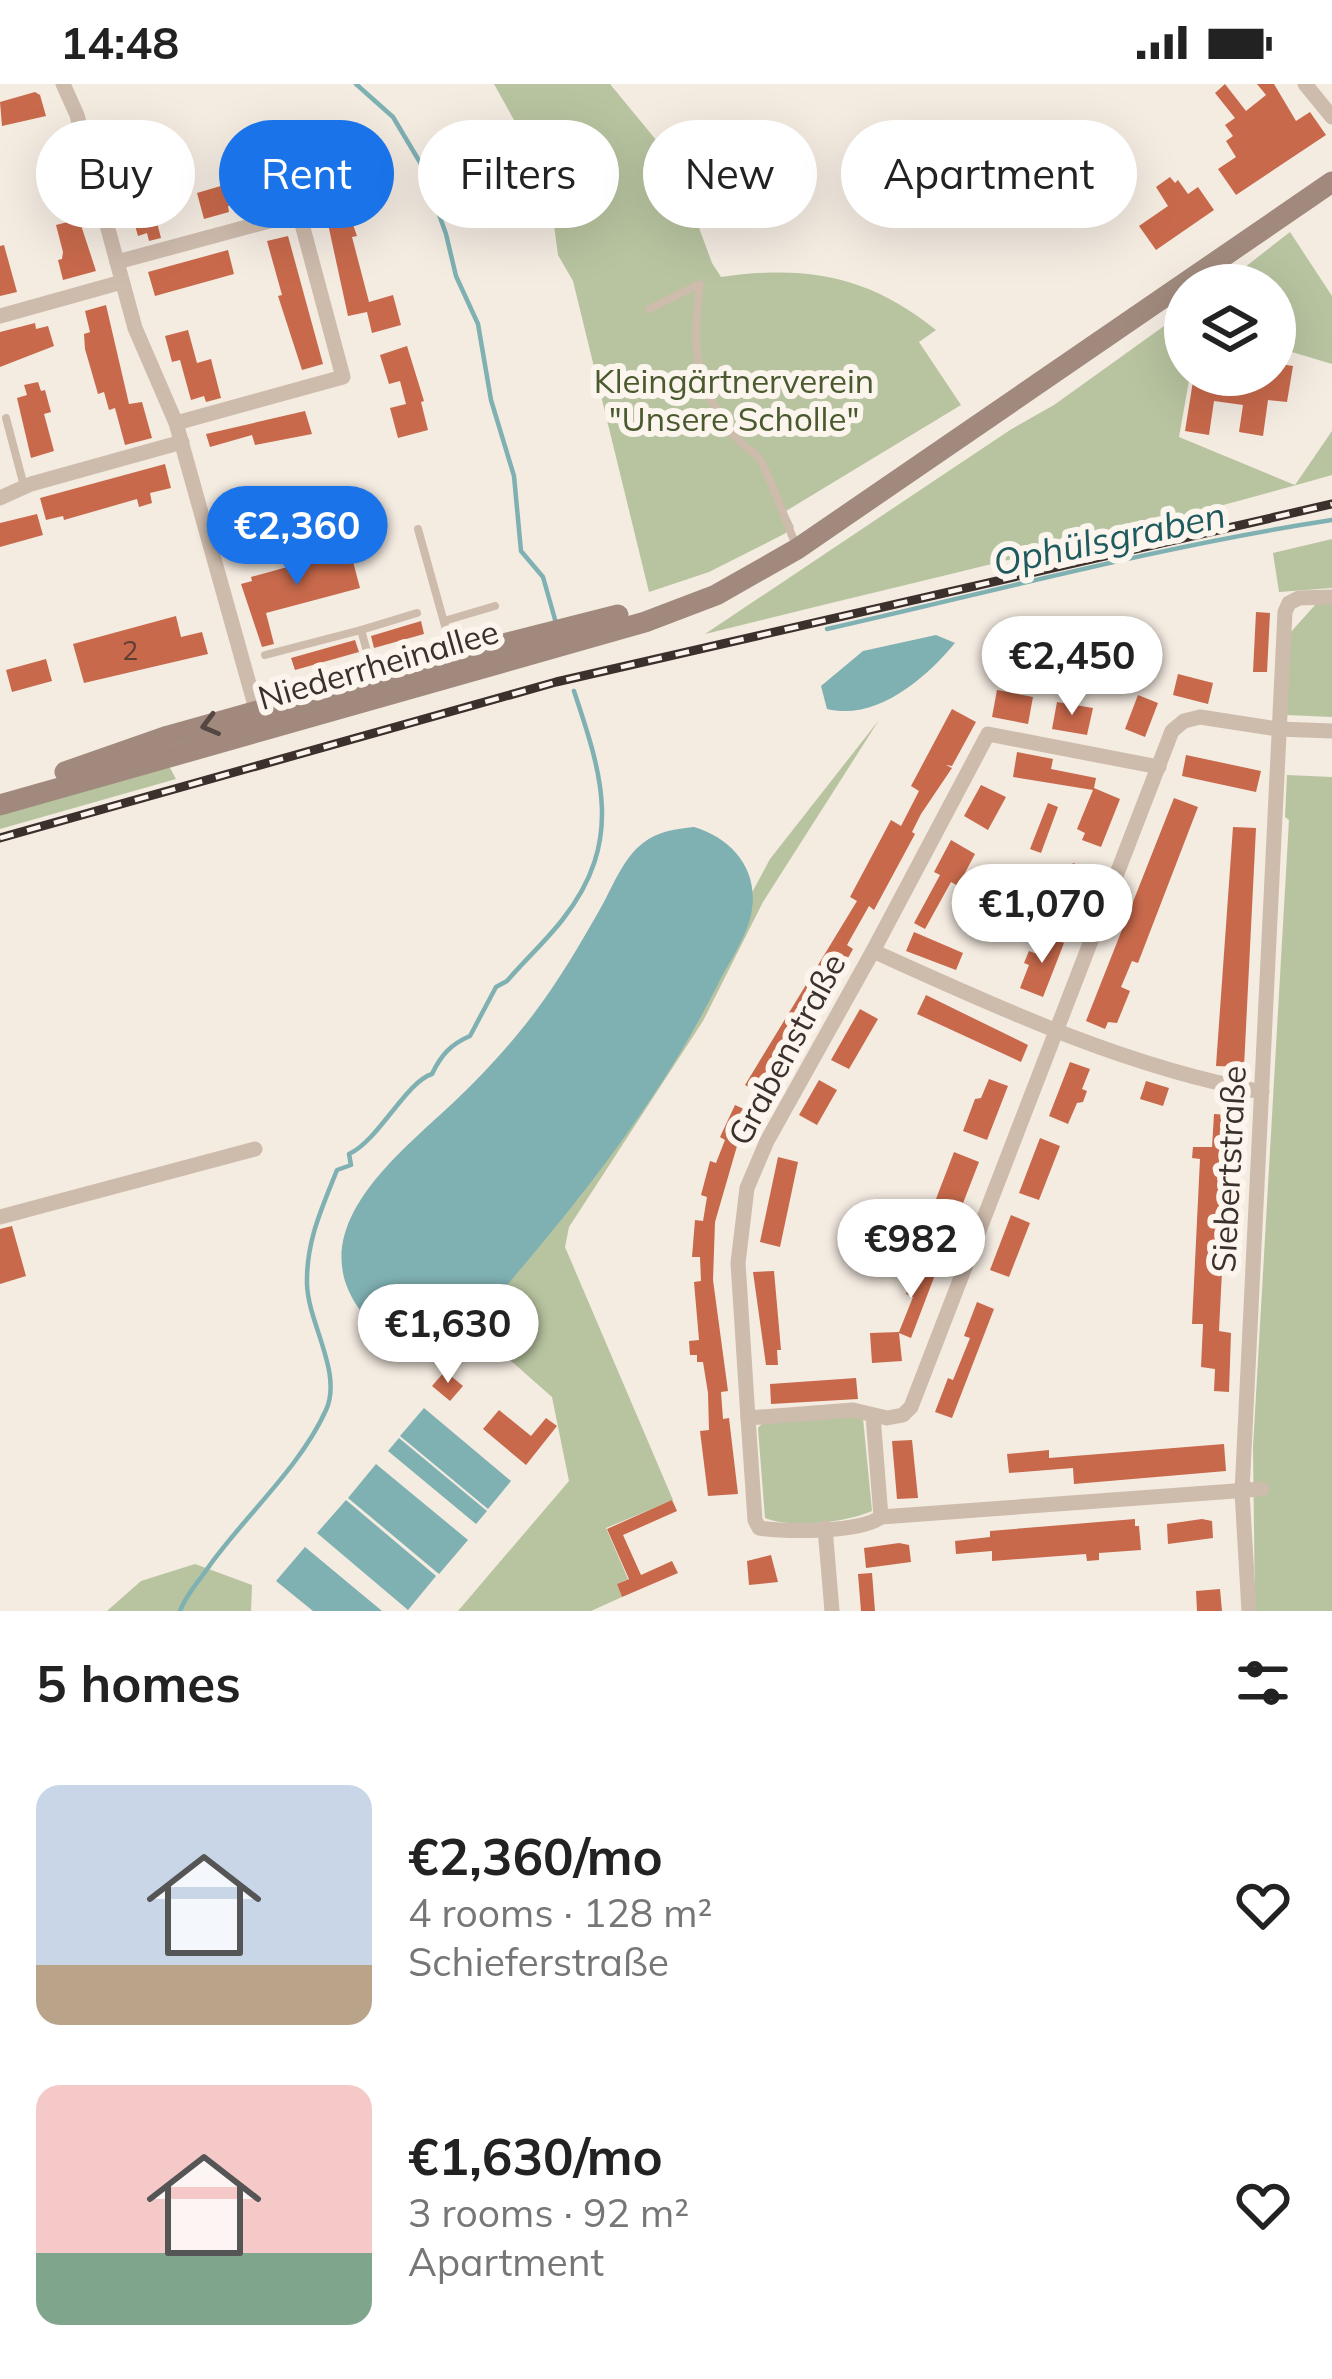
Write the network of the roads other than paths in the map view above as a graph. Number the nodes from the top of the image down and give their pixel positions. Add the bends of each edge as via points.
1 (63, 84) edge
2 (1305, 84) edge
3 (1332, 117) edge
4 (1332, 182) edge
5 (117, 262) junction
6 (1221, 264) edge
7 (122, 282) junction
8 (1164, 305) edge
9 (649, 309) dead end
10 (0, 316) edge
11 (6, 418) dead end
12 (176, 423) junction
13 (182, 442) junction
14 (24, 487) junction
15 (0, 498) edge
16 (418, 529) dead end
17 (797, 549) junction
18 (1332, 597) edge
19 (495, 606) dead end
20 (417, 614) dead end
21 (444, 621) junction
22 (361, 630) junction
23 (265, 655) dead end
24 (456, 667) junction
25 (377, 688) junction
26 (259, 721) junction
27 (1278, 729) junction
28 (1332, 731) edge
29 (1159, 767) junction
30 (0, 791) edge
31 (0, 805) edge
32 (873, 951) junction
33 (1055, 1033) junction
34 (1262, 1092) junction
35 (255, 1150) dead end
36 (5, 1215) edge
37 (872, 1416) junction
38 (748, 1418) junction
39 (1262, 1489) dead end
40 (1242, 1492) junction
41 (881, 1517) junction
42 (825, 1528) junction
43 (832, 1611) edge
44 (1249, 1611) edge

1 - 5 street
2 - 3 street
4 - 6 main road, Niederrheinallee
5 - 7 street
5 - 12 street via 298,213 343,377
7 - 10 street
7 - 12 street
8 - 17 main road, Niederrheinallee
9 - 17 lane via 700,284 696,362 742,446 758,454
11 - 14 lane
12 - 13 street
13 - 14 street
13 - 26 street
14 - 15 street
16 - 21 lane
17 - 24 main road, Niederrheinallee via 658,604
18 - 27 street, Siebertstraße via 1299,598 1285,612
19 - 21 lane
20 - 22 lane
21 - 24 lane
22 - 23 lane
22 - 25 lane
24 - 25 main road, Niederrheinallee
25 - 26 main road, Niederrheinallee
26 -> 30 main road, Niederrheinallee
26 - 31 main road, Niederrheinallee
27 - 28 street
27 - 29 street via 1200,717 1184,722 1172,731
27 - 34 street, Siebertstraße
29 - 32 street, Grabenstraße via 988,734
29 - 33 street
32 - 33 street
32 - 38 street, Grabenstraße via 747,1188 738,1263
33 - 34 street
33 - 37 street via 910,1407 903,1415
34 - 40 street, Siebertstraße
35 - 36 street
37 - 38 street via 853,1410
37 - 41 street
38 - 42 street, Grabenstraße via 759,1528
39 - 40 street
40 - 41 street
40 - 44 street, Siebertstraße
41 - 42 street
42 - 43 street

